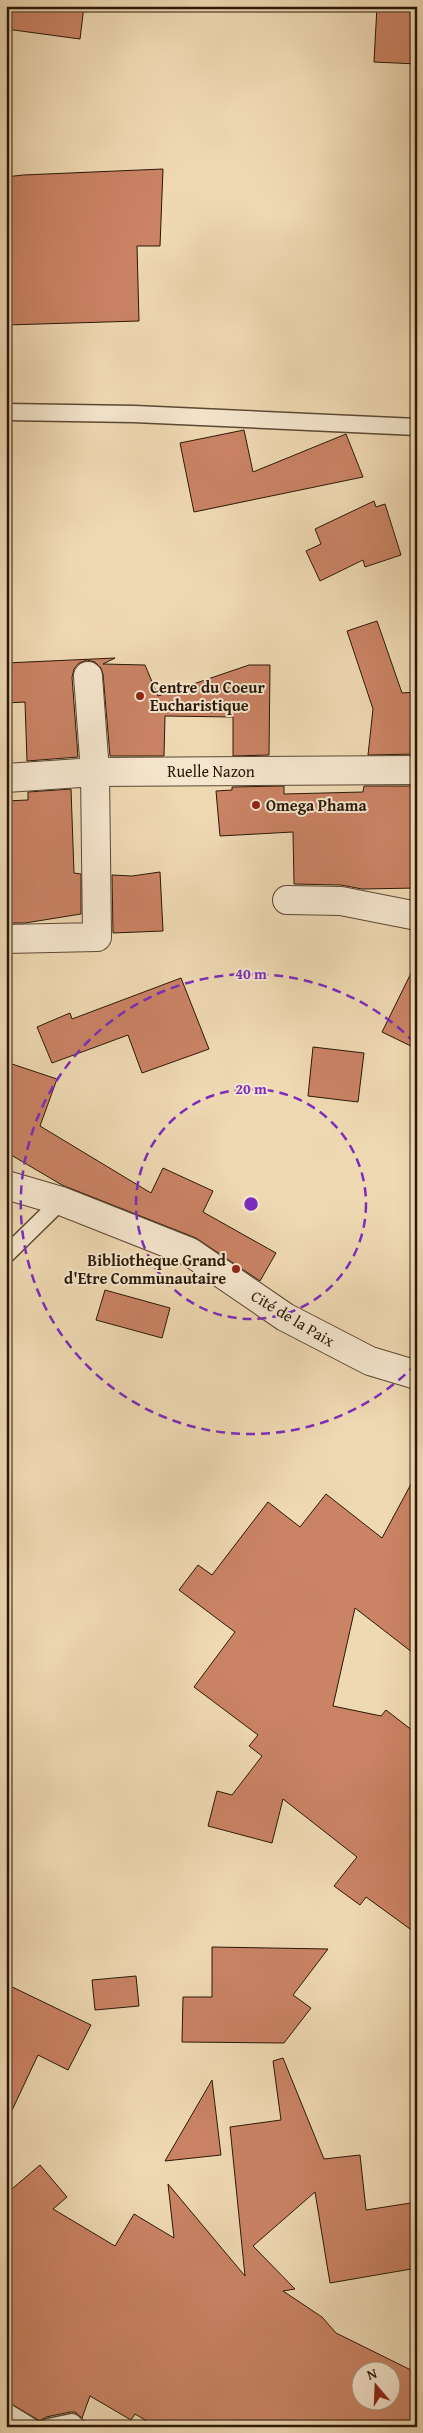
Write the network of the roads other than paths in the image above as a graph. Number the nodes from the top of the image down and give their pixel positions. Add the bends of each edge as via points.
1 (6, 412) edge
2 (417, 426) edge
3 (88, 676) dead end
4 (417, 770) edge
5 (95, 772) junction
6 (6, 778) edge
7 (287, 900) dead end
8 (417, 916) edge
9 (6, 939) edge
10 (6, 1185) edge
11 (61, 1201) junction
12 (6, 1255) edge
13 (417, 1375) edge
14 (6, 2411) edge
15 (32, 2427) edge
16 (48, 2427) edge
17 (78, 2427) edge

1 - 2 lane
3 - 5 street
4 - 5 street, Ruelle Nazon
5 - 6 street, Ruelle Nazon
5 - 9 street via 97,937
7 - 8 street via 342,901
10 - 11 street, Cité de la Paix
11 - 12 lane
11 - 13 street, Cité de la Paix via 190,1252 286,1317 370,1361
14 - 15 lane
16 - 17 lane via 72,2422

